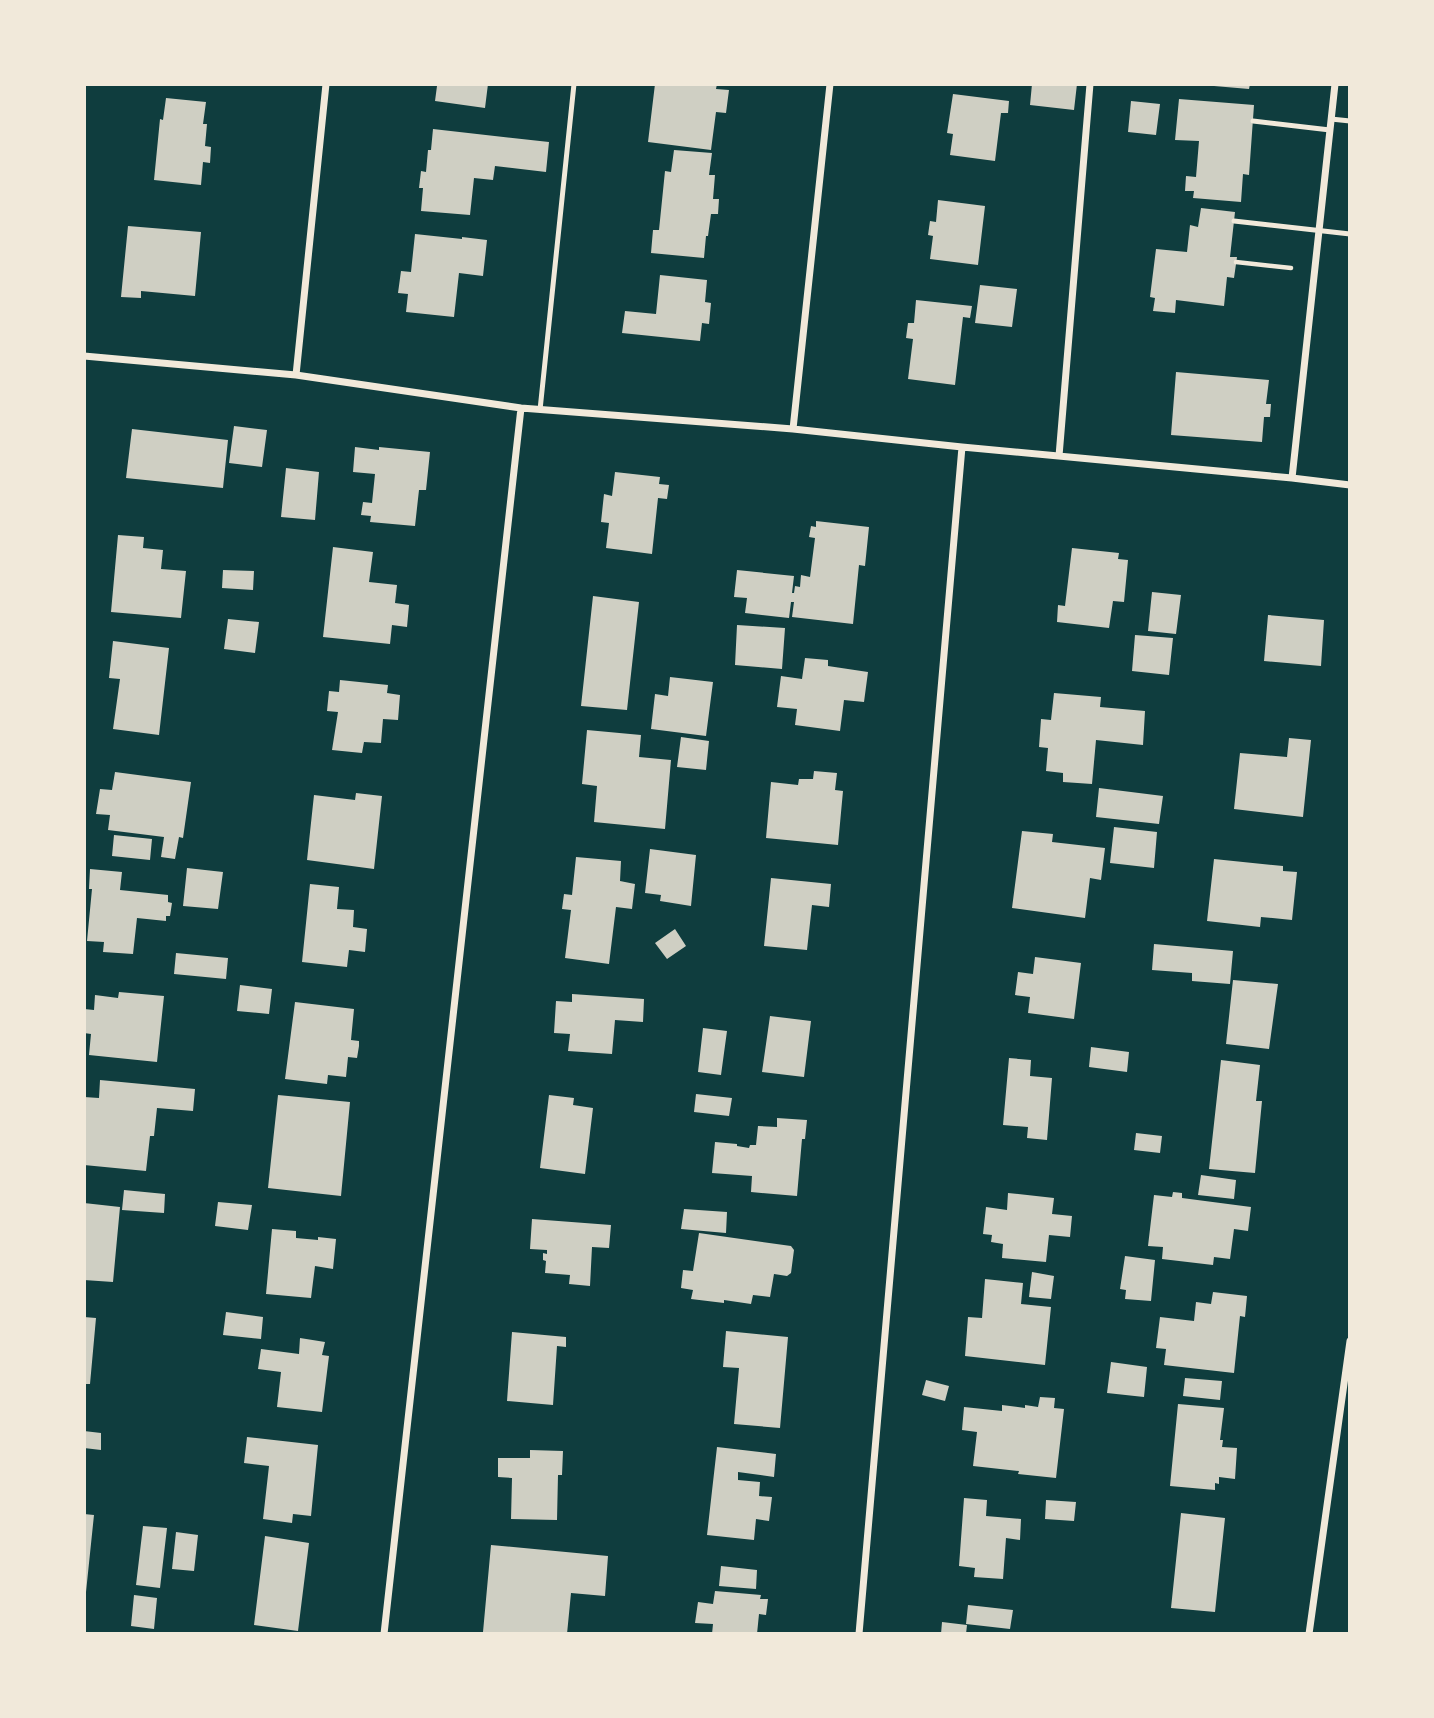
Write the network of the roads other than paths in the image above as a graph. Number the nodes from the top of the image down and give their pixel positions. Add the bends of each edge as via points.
1 (326, 84) edge
2 (574, 84) edge
3 (830, 84) edge
4 (1090, 84) edge
5 (1335, 84) edge
6 (1331, 119) junction
7 (1253, 121) dead end
8 (1350, 121) edge
9 (1330, 130) junction
10 (1234, 221) dead end
11 (1319, 231) junction
12 (1350, 234) edge
13 (84, 356) edge
14 (296, 375) junction
15 (521, 408) junction
16 (540, 410) junction
17 (793, 429) junction
18 (962, 447) junction
19 (1059, 456) junction
20 (1292, 478) junction
21 (1350, 485) edge
22 (1350, 1341) edge
23 (384, 1634) edge
24 (859, 1634) edge
25 (1309, 1634) edge

1 - 14 street
2 - 16 lane
3 - 17 street
4 - 19 street
5 - 6 street
6 - 8 lane
6 - 9 street
7 - 9 lane
9 - 11 street
10 - 11 lane
11 - 12 lane
11 - 20 street
13 - 14 street
14 - 15 street
15 - 16 street
15 - 23 street
16 - 17 street
17 - 18 street
18 - 19 street
18 - 24 street
19 - 20 street
20 - 21 street
22 - 25 street

